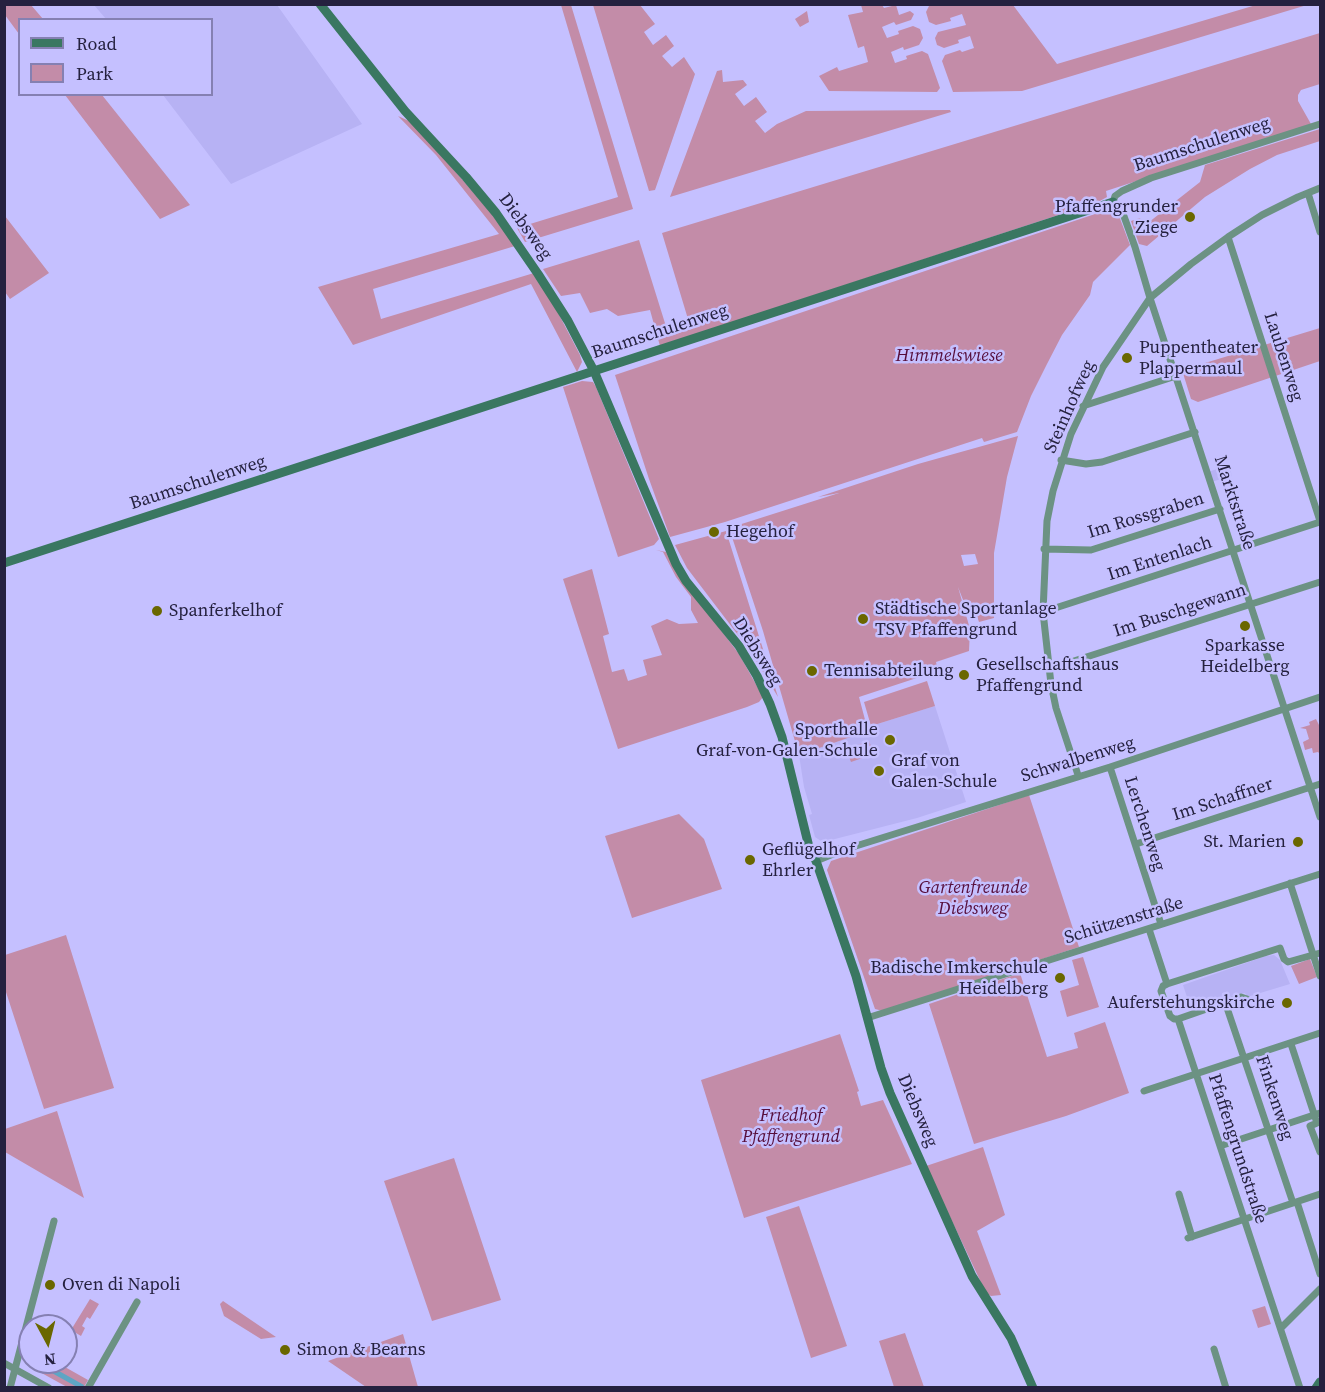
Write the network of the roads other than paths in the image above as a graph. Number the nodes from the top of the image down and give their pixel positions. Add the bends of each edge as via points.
1 (320, 4) edge
2 (1320, 124) edge
3 (1320, 188) edge
4 (1308, 193) junction
5 (1113, 202) junction
6 (1320, 232) edge
7 (1228, 237) junction
8 (1150, 298) junction
9 (594, 371) junction
10 (1176, 376) junction
11 (1083, 406) junction
12 (1195, 432) junction
13 (1061, 460) junction
14 (1220, 509) junction
15 (1320, 522) edge
16 (1044, 549) junction
17 (1233, 550) junction
18 (4, 563) edge
19 (1320, 582) edge
20 (1251, 604) junction
21 (1043, 612) junction
22 (1049, 669) junction
23 (1320, 697) edge
24 (1286, 709) junction
25 (1110, 767) junction
26 (1078, 776) junction
27 (1320, 784) edge
28 (1311, 787) junction
29 (1320, 817) edge
30 (1136, 844) junction
31 (843, 850) junction
32 (810, 851) junction
33 (818, 860) junction
34 (1320, 873) edge
35 (1290, 884) junction
36 (1161, 924) junction
37 (1149, 928) junction
38 (1317, 954) edge
39 (1320, 976) edge
40 (1167, 984) junction
41 (1247, 999) dead end
42 (1225, 1002) junction
43 (867, 1018) junction
44 (1178, 1018) junction
45 (1320, 1034) edge
46 (1291, 1044) junction
47 (1245, 1058) junction
48 (1196, 1074) junction
49 (1144, 1091) dead end
50 (1317, 1114) edge
51 (1318, 1123) edge
52 (1269, 1130) junction
53 (1220, 1146) junction
54 (1320, 1152) edge
55 (1179, 1194) dead end
56 (1320, 1194) edge
57 (1295, 1202) junction
58 (1244, 1219) junction
59 (54, 1221) dead end
60 (1320, 1275) edge
61 (1320, 1289) edge
62 (137, 1302) dead end
63 (1281, 1328) junction
64 (1214, 1349) dead end
65 (4, 1363) edge
66 (15, 1369) junction
67 (1320, 1382) edge
68 (10, 1388) edge
69 (49, 1388) edge
70 (88, 1388) edge
71 (1033, 1388) edge
72 (1226, 1388) edge
73 (1300, 1388) edge
74 (1316, 1388) edge

1 - 9 main road, Diebsweg via 405,111 496,213 568,321
2 - 5 street, Baumschulenweg via 1151,178 1122,191
3 - 4 street, Steinhofweg
4 - 6 street
4 - 7 street, Steinhofweg
5 - 8 street, Marktstraße via 1123,212
5 - 9 main road, Baumschulenweg
7 - 8 street, Steinhofweg
7 - 15 street, Laubenweg
8 - 10 street, Marktstraße
8 - 11 street, Steinhofweg via 1103,367
9 - 18 main road, Baumschulenweg
9 - 32 main road, Diebsweg via 676,564 739,646 769,702 787,752
10 - 11 street
10 - 12 street, Marktstraße
11 - 13 street, Steinhofweg
12 - 13 street via 1102,462
12 - 14 street, Marktstraße
13 - 16 street, Steinhofweg
14 - 16 street, Im Rossgraben via 1091,550
14 - 17 street, Marktstraße
15 - 17 street, Im Entenlach
16 - 21 street, Steinhofweg
17 - 20 street, Marktstraße
17 - 21 street, Im Entenlach
19 - 20 street, Im Buschgewann
20 - 22 street, Im Buschgewann
20 - 24 street, Marktstraße
21 - 22 street, Steinhofweg
22 - 26 street, Steinhofweg via 1056,708
23 - 24 street, Schwalbenweg
24 - 25 street, Schwalbenweg
24 - 28 street, Marktstraße
25 - 26 street, Schwalbenweg
25 - 30 street, Lerchenweg
26 - 31 street, Schwalbenweg
27 - 28 street, Im Schaffner
28 - 29 street, Marktstraße
28 - 30 street, Im Schaffner
30 - 36 street, Lerchenweg
31 - 32 street, Schwalbenweg
31 - 33 street, Schwalbenweg
32 - 33 main road, Diebsweg
33 - 43 main road, Diebsweg
34 - 35 street, Schützenstraße
35 - 36 street, Schützenstraße
35 - 38 street
36 - 37 street, Schützenstraße
37 - 40 street, Pfaffengrundstraße
37 - 43 street, Schützenstraße
38 - 39 street
38 - 40 street via 1288,962 1280,948
40 - 44 street, Pfaffengrundstraße via 1161,991 1170,1016
41 - 42 street
42 - 44 street
42 - 47 street, Finkenweg
43 - 71 main road, Diebsweg via 890,1094 972,1276 1011,1338
44 - 48 street, Pfaffengrundstraße
45 - 46 street
46 - 47 street
46 - 50 street
47 - 48 street
47 - 52 street, Finkenweg
48 - 49 street
48 - 53 street, Pfaffengrundstraße
50 - 51 street
50 - 52 street
51 - 54 street via 1310,1126
52 - 53 street
52 - 57 street, Finkenweg
53 - 58 street, Pfaffengrundstraße
55 - 58 street via 1190,1238
56 - 57 street
57 - 58 street
57 - 60 street, Finkenweg
58 - 63 street, Pfaffengrundstraße
59 - 66 street
61 - 63 street
62 - 70 street
63 - 73 street, Pfaffengrundstraße
64 - 72 street
65 - 66 street
66 - 68 street
66 - 69 street
67 - 74 main road

